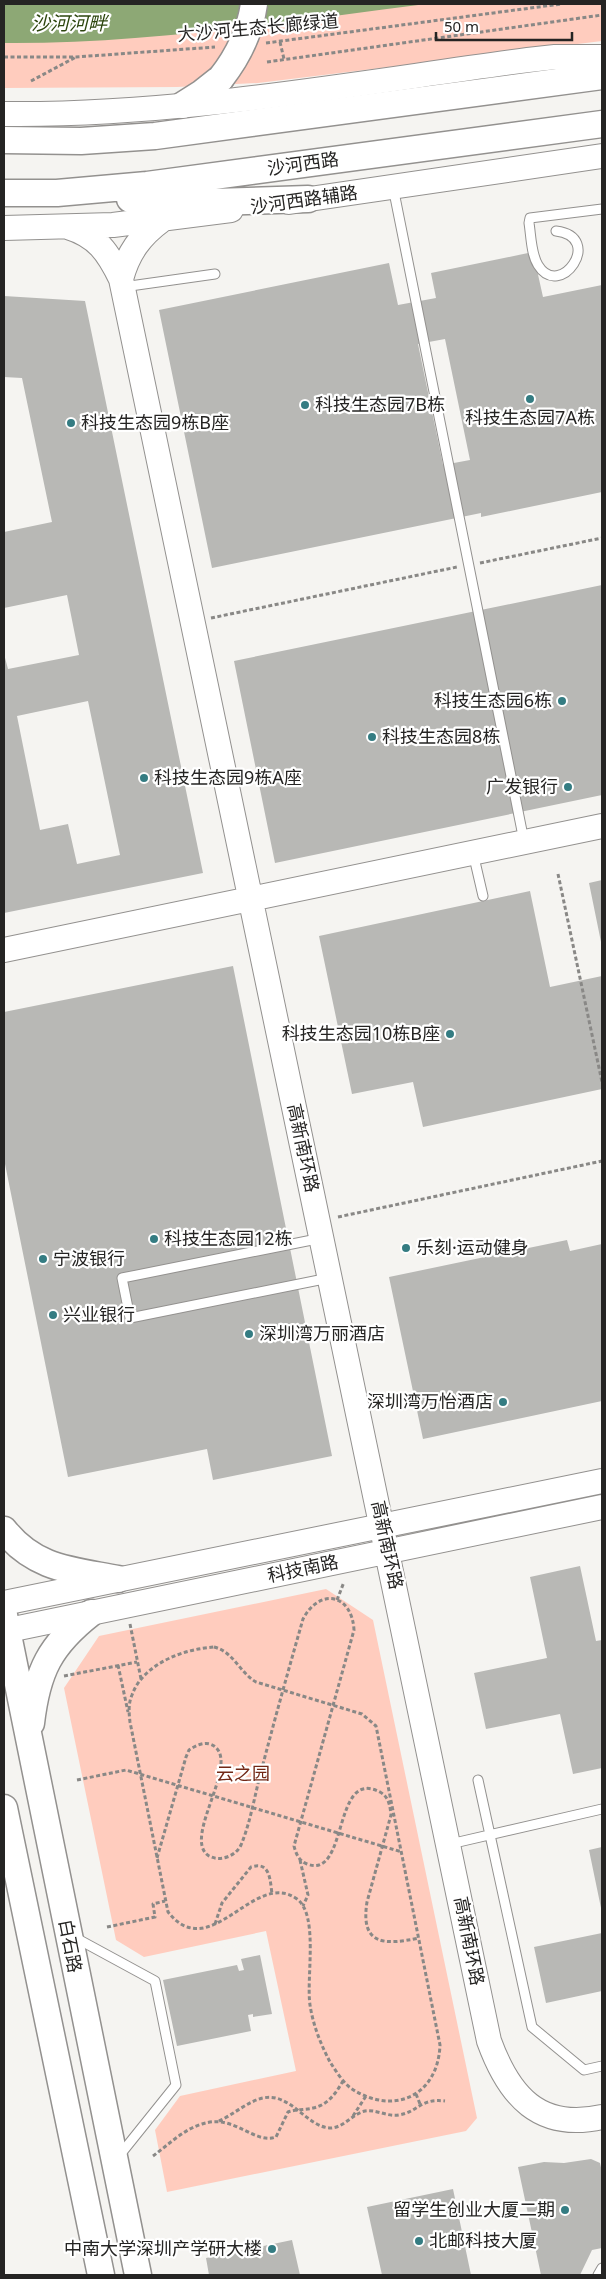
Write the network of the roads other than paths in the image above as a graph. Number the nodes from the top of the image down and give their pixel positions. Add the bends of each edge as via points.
1 (254, 4) edge
2 (602, 57) edge
3 (602, 76) edge
4 (183, 105) junction
5 (4, 114) edge
6 (602, 124) edge
7 (4, 140) edge
8 (596, 159) edge
9 (393, 187) junction
10 (8, 193) edge
11 (308, 199) junction
12 (602, 209) edge
13 (162, 220) junction
14 (68, 227) junction
15 (4, 228) edge
16 (556, 231) dead end
17 (215, 274) dead end
18 (122, 283) junction
19 (602, 826) edge
20 (524, 842) junction
21 (474, 852) junction
22 (482, 896) dead end
23 (250, 899) junction
24 (4, 950) edge
25 (322, 1238) junction
26 (330, 1278) junction
27 (602, 1481) edge
28 (602, 1507) edge
29 (383, 1525) junction
30 (4, 1530) edge
31 (388, 1552) junction
32 (118, 1579) junction
33 (4, 1603) edge
34 (91, 1613) junction
35 (5, 1626) edge
36 (29, 1741) junction
37 (478, 1780) dead end
38 (4, 1808) edge
39 (602, 1809) edge
40 (491, 1834) junction
41 (450, 1844) junction
42 (68, 1933) junction
43 (602, 2066) edge
44 (602, 2117) edge
45 (114, 2162) junction
46 (602, 2268) edge
47 (101, 2275) edge
48 (138, 2275) edge
49 (598, 2275) edge

1 - 4 main road, bridge via 237,56 221,78
2 - 4 street via 528,60
3 - 7 main road via 155,136 80,141
4 - 5 street via 77,114
6 - 10 main road, 沙河西路 via 147,185
8 - 9 street, 沙河西路辅路
9 - 11 street, 沙河西路辅路
9 - 20 lane
10 - 11 main road via 166,201
11 - 13 street, 沙河西路辅路
12 - 16 lane via 530,218 537,264 542,270 556,275 570,271 578,259 578,252 573,239
13 - 14 street, 沙河西路辅路
13 - 18 street via 141,238 129,255
14 - 15 street, 沙河西路辅路
14 - 18 street via 84,232 105,250
17 - 18 lane
18 - 23 street, 高新南环路
19 - 20 street
20 - 21 street
21 - 22 lane
21 - 23 street
23 - 24 street
23 - 25 street, 高新南环路
25 - 26 street, 高新南环路
25 - 26 lane via 122,1278 130,1318
26 - 29 street, 高新南环路
27 - 29 street, 科技南路
28 - 31 street, 科技南路
29 - 31 street, 高新南环路
29 - 32 street, 科技南路
30 - 32 main road via 28,1555 48,1564
31 - 34 street, 科技南路
31 - 41 street, 高新南环路
32 - 33 street, 科技南路
34 - 35 street, 科技南路
34 - 36 main road via 68,1632 43,1669 34,1700
35 - 36 main road, 白石路
36 - 42 main road, 白石路
37 - 40 lane
38 - 47 main road, 白石路
39 - 40 lane
40 - 41 lane
40 - 43 lane via 532,2027 584,2070
41 - 44 street, 高新南环路 via 490,2041 499,2068 511,2088 531,2107 573,2120
42 - 45 main road, 白石路
42 - 45 lane via 155,1981 176,2085
45 - 48 main road, 白石路
46 - 49 lane

